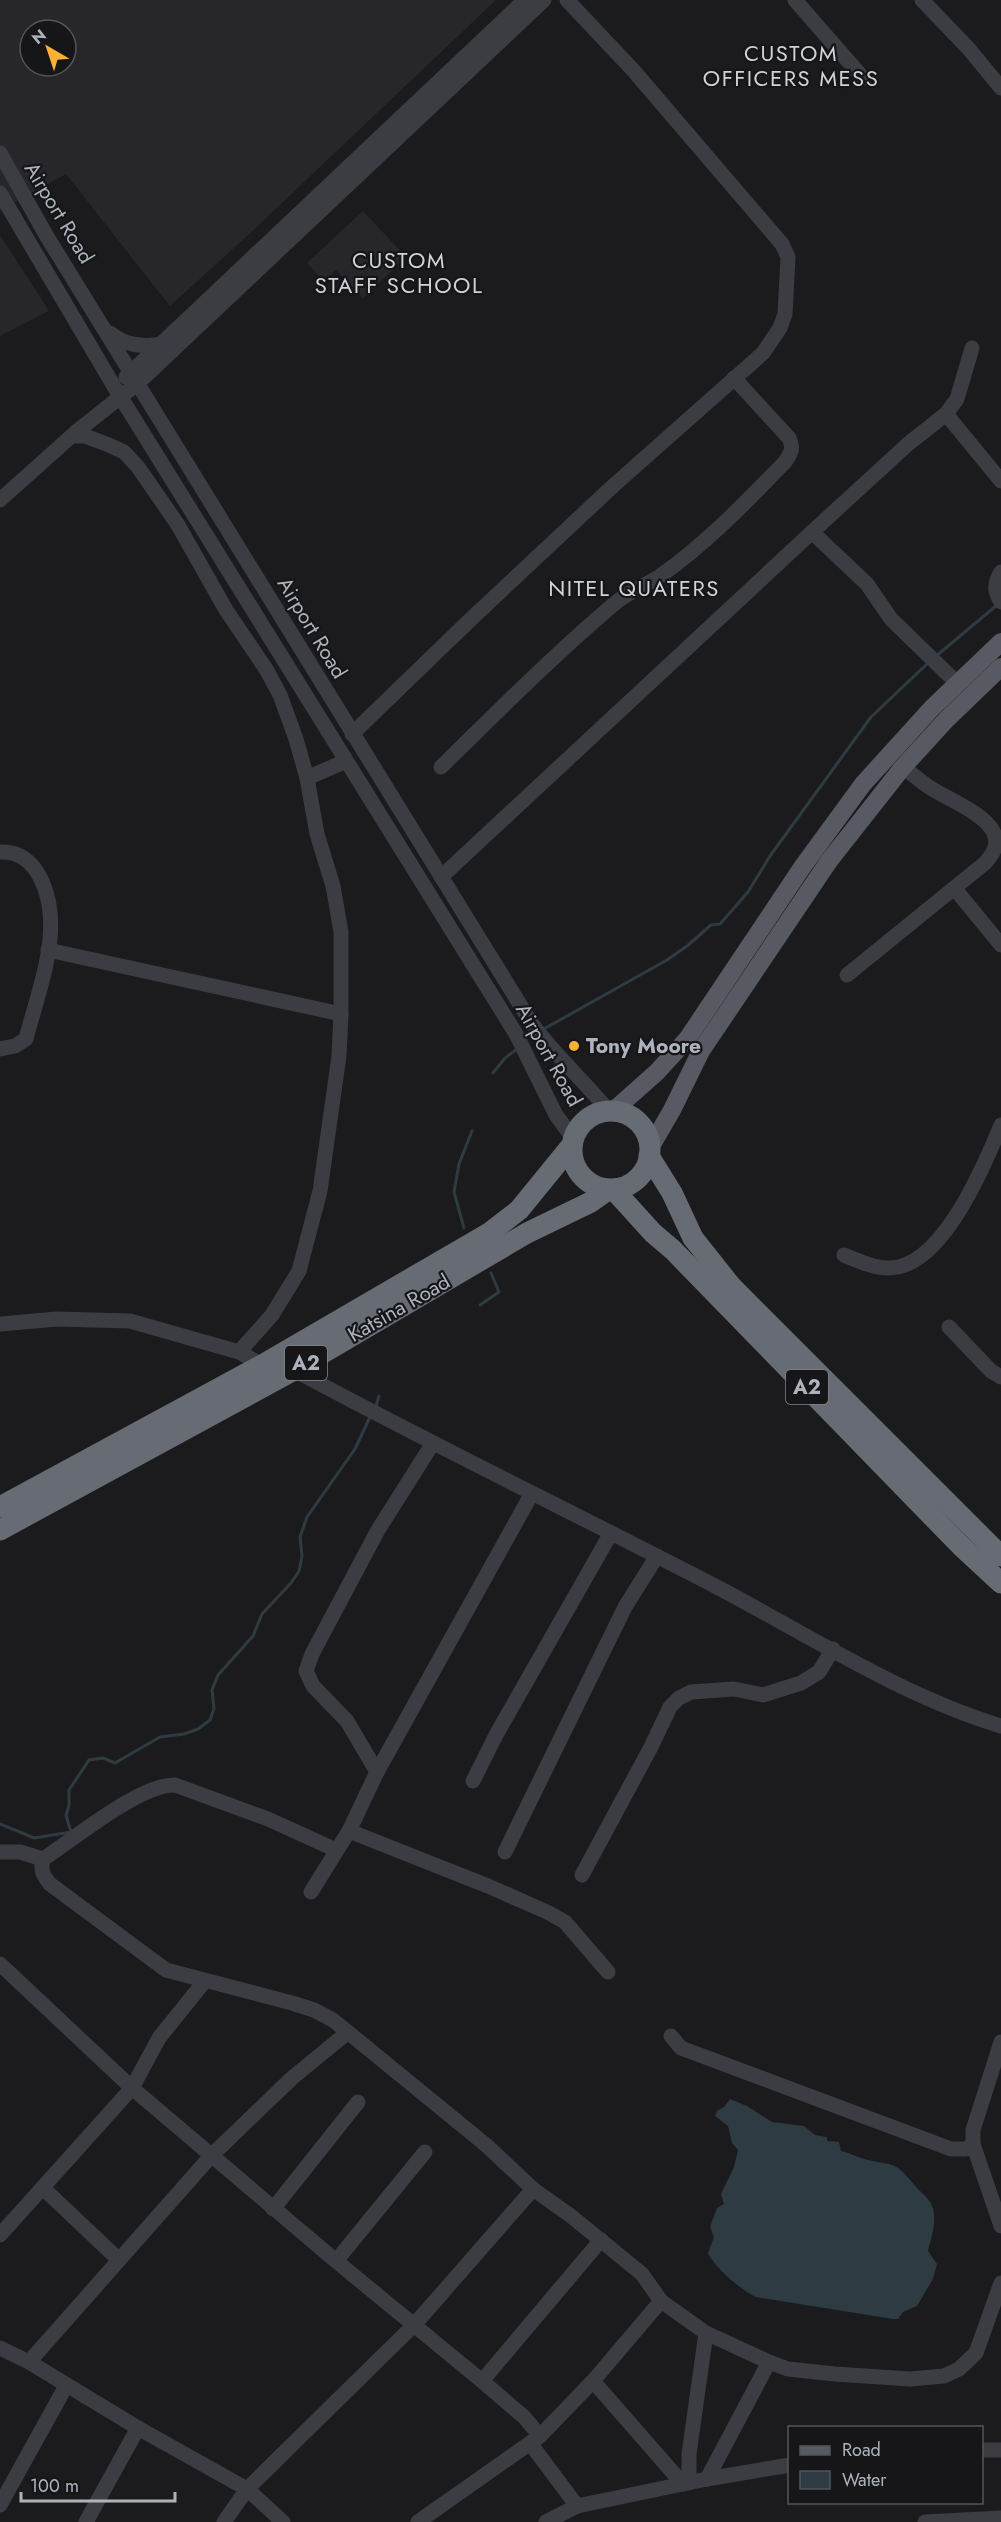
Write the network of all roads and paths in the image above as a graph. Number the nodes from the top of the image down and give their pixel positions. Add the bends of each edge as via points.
1 (525, 0) edge
2 (544, 0) edge
3 (567, 0) edge
4 (795, 0) edge
5 (922, 0) edge
6 (863, 78) dead end
7 (1001, 88) edge
8 (0, 153) edge
9 (0, 194) edge
10 (105, 330) junction
11 (164, 344) junction
12 (972, 348) dead end
13 (158, 363) junction
14 (135, 378) junction
15 (734, 378) junction
16 (117, 392) junction
17 (152, 407) junction
18 (946, 414) junction
19 (74, 434) junction
20 (1001, 481) edge
21 (0, 500) edge
22 (812, 532) junction
23 (1001, 572) edge
24 (1000, 601) edge
25 (1001, 642) edge
26 (1001, 667) edge
27 (957, 683) junction
28 (352, 734) junction
29 (346, 761) junction
30 (441, 767) dead end
31 (903, 767) junction
32 (307, 778) junction
33 (0, 852) edge
34 (441, 877) junction
35 (955, 889) junction
36 (1000, 939) edge
37 (48, 950) junction
38 (847, 975) dead end
39 (341, 1014) junction
40 (0, 1049) edge
41 (610, 1111) junction
42 (1001, 1125) edge
43 (572, 1141) junction
44 (650, 1152) junction
45 (611, 1190) junction
46 (844, 1255) dead end
47 (0, 1324) edge
48 (949, 1327) dead end
49 (239, 1352) junction
50 (262, 1365) junction
51 (294, 1370) junction
52 (1001, 1377) edge
53 (433, 1443) junction
54 (531, 1495) junction
55 (0, 1507) edge
56 (0, 1530) edge
57 (611, 1533) junction
58 (657, 1556) junction
59 (1001, 1556) edge
60 (1001, 1583) edge
61 (833, 1649) junction
62 (1001, 1726) edge
63 (377, 1772) junction
64 (473, 1781) dead end
65 (349, 1831) junction
66 (336, 1850) junction
67 (0, 1852) edge
68 (506, 1852) dead end
69 (44, 1859) junction
70 (582, 1875) dead end
71 (311, 1892) dead end
72 (0, 1964) edge
73 (608, 1972) dead end
74 (204, 1982) junction
75 (347, 2033) junction
76 (671, 2036) dead end
77 (1001, 2042) edge
78 (132, 2088) junction
79 (358, 2102) dead end
80 (973, 2144) junction
81 (425, 2152) dead end
82 (211, 2156) junction
83 (43, 2188) junction
84 (533, 2189) junction
85 (273, 2208) junction
86 (1001, 2226) edge
87 (0, 2235) edge
88 (601, 2240) junction
89 (119, 2260) junction
90 (336, 2261) junction
91 (1001, 2283) edge
92 (661, 2301) junction
93 (415, 2324) junction
94 (706, 2332) junction
95 (0, 2348) edge
96 (29, 2362) junction
97 (769, 2362) junction
98 (482, 2381) junction
99 (593, 2381) junction
100 (66, 2386) junction
101 (138, 2428) junction
102 (535, 2439) junction
103 (983, 2450) edge
104 (1001, 2451) edge
105 (788, 2465) edge
106 (707, 2479) junction
107 (686, 2483) junction
108 (247, 2489) junction
109 (0, 2505) edge
110 (577, 2506) junction
111 (1001, 2518) edge
112 (86, 2522) edge
113 (224, 2522) edge
114 (283, 2522) edge
115 (418, 2522) edge
116 (546, 2522) edge
117 (925, 2522) edge

1 - 11 street
2 - 13 street
3 - 15 street via 716,165 786,252 784,321 763,353
4 - 6 street
5 - 7 street
8 - 10 street, Airport Road
9 - 16 street, Airport Road
10 - 11 street via 138,346
10 - 14 street, Airport Road
11 - 14 street
12 - 18 street via 957,399
13 - 14 street
13 - 17 street
14 - 16 street
14 - 17 street, Airport Road
15 - 28 street
15 - 30 street via 789,438 791,453 785,462 694,549 611,606
16 - 19 street via 85,419
16 - 29 street, Airport Road
17 - 28 street, Airport Road
18 - 20 street
18 - 22 street
19 - 21 street
19 - 32 street via 124,452 178,525 280,695
22 - 27 street via 867,584 891,619
22 - 34 street
23 - 24 street via 995,585
25 - 27 main road
26 - 31 main road
27 - 41 main road via 896,746 832,824 688,1038 657,1072
28 - 34 street, Airport Road
29 - 32 street
29 - 43 street, Airport Road via 516,1034
31 - 35 street via 928,787 975,814 993,832 993,853
31 - 44 main road via 829,861 700,1052
32 - 39 street via 341,932
33 - 37 street via 11,851 29,861 46,889 51,923
34 - 41 street, Airport Road via 532,1024
35 - 36 street
35 - 38 street
37 - 39 street
37 - 40 street via 26,1039
39 - 49 street via 320,1191 300,1271 272,1315
41 - 43 highway, A2 via 584,1122
41 - 44 highway, A2 via 628,1115 639,1123 647,1134
42 - 46 street via 983,1169 952,1222 925,1252 911,1262 886,1268
43 - 45 highway, A2 via 574,1164 581,1176 592,1185
43 - 50 highway, Katsina Road / A2 via 519,1209 504,1222
44 - 45 highway, A2 via 644,1171 635,1181
44 - 59 highway, A2 via 693,1238 731,1286
45 - 51 highway, Katsina Road / A2 via 517,1239
45 - 60 highway, A2
47 - 49 street via 57,1319 130,1321
48 - 52 street
49 - 50 street
50 - 55 highway, Katsina Road / A2
51 - 53 street
51 - 56 highway, Katsina Road / A2
53 - 54 street
53 - 63 street via 378,1530 306,1671 313,1686 347,1721
54 - 57 street
54 - 63 street
57 - 58 street
57 - 64 street
58 - 61 street
58 - 68 street via 625,1606
61 - 62 street via 885,1678
61 - 70 street via 819,1672 801,1683 763,1695 734,1689 691,1692 679,1698 670,1707
63 - 65 street
65 - 66 street
65 - 73 street via 547,1912 565,1922
66 - 69 street via 268,1820 175,1785 164,1785 120,1807
66 - 71 street
67 - 69 street via 20,1852
69 - 74 street via 42,1873 50,1884 166,1970
72 - 78 street
74 - 75 street via 314,2010
74 - 78 street via 159,2038
75 - 82 street via 292,2078
75 - 84 street via 486,2145
76 - 80 street via 681,2048 940,2145 960,2150
77 - 80 street via 973,2130
78 - 82 street
78 - 83 street
79 - 85 street
80 - 86 street
81 - 90 street
82 - 85 street
82 - 89 street
83 - 87 street
83 - 89 street
84 - 88 street
84 - 93 street
85 - 90 street
88 - 92 street via 642,2274
88 - 98 street
89 - 96 street
90 - 93 street
91 - 97 street via 976,2353 944,2376 910,2379 835,2374 788,2369
92 - 94 street
92 - 99 street
93 - 98 street
93 - 108 street
94 - 97 street
94 - 107 street
95 - 96 street
96 - 100 street
97 - 106 street
98 - 102 street via 524,2417
99 - 102 street
99 - 107 street
100 - 101 street
100 - 109 street
101 - 108 street
101 - 112 street
102 - 110 street
102 - 115 street
103 - 104 street
105 - 106 street
106 - 107 street
107 - 110 street
108 - 113 street
108 - 114 street
110 - 116 street
111 - 117 street

